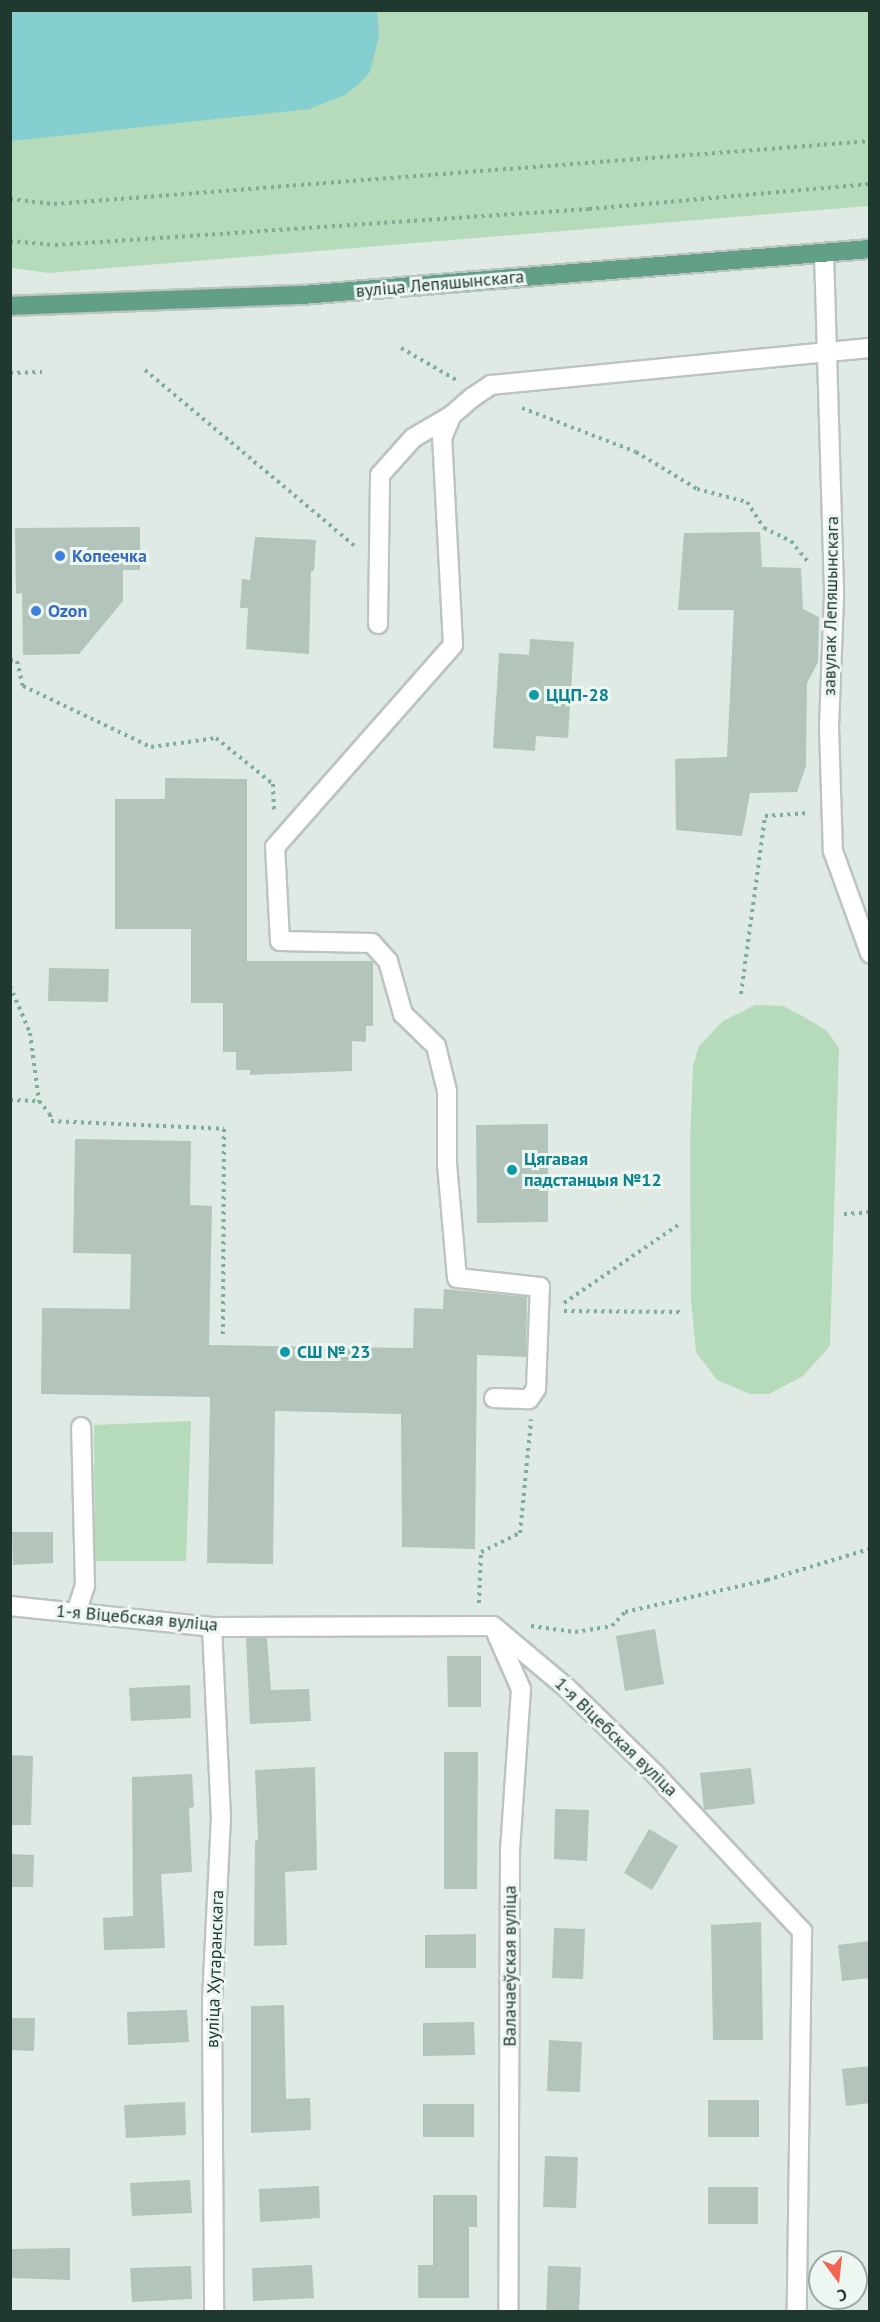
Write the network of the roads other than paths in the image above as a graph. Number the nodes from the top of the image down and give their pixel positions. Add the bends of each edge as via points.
1 (870, 249) edge
2 (824, 253) junction
3 (10, 306) edge
4 (870, 348) edge
5 (830, 351) junction
6 (452, 415) junction
7 (378, 624) dead end
8 (870, 953) edge
9 (494, 1398) dead end
10 (81, 1427) dead end
11 (10, 1606) edge
12 (76, 1613) junction
13 (493, 1626) junction
14 (212, 1627) junction
15 (214, 2312) edge
16 (508, 2312) edge
17 (797, 2312) edge

1 - 2 main road, вуліца Лепяшынскага
2 - 3 main road, вуліца Лепяшынскага via 302,296
2 - 5 street, завулак Лепяшынскага
4 - 5 street
5 - 6 street via 491,385
5 - 8 street, завулак Лепяшынскага via 834,597 829,727 833,851
6 - 7 street via 413,438 380,475
6 - 9 street via 442,438 453,645 275,847 280,941 372,943 388,961 403,1014 436,1046 447,1091 447,1164 457,1278 540,1287 536,1389 529,1399
10 - 12 street via 85,1586
11 - 12 street, 1-я Віцебская вуліца
12 - 14 street, 1-я Віцебская вуліца
13 - 14 street, 1-я Віцебская вуліца
13 - 16 street, Валачаеўская вуліца via 521,1689 510,1851
13 - 17 street, 1-я Віцебская вуліца via 567,1688 656,1775 802,1931
14 - 15 street, вуліца Хутаранскага via 221,1817 212,2002

